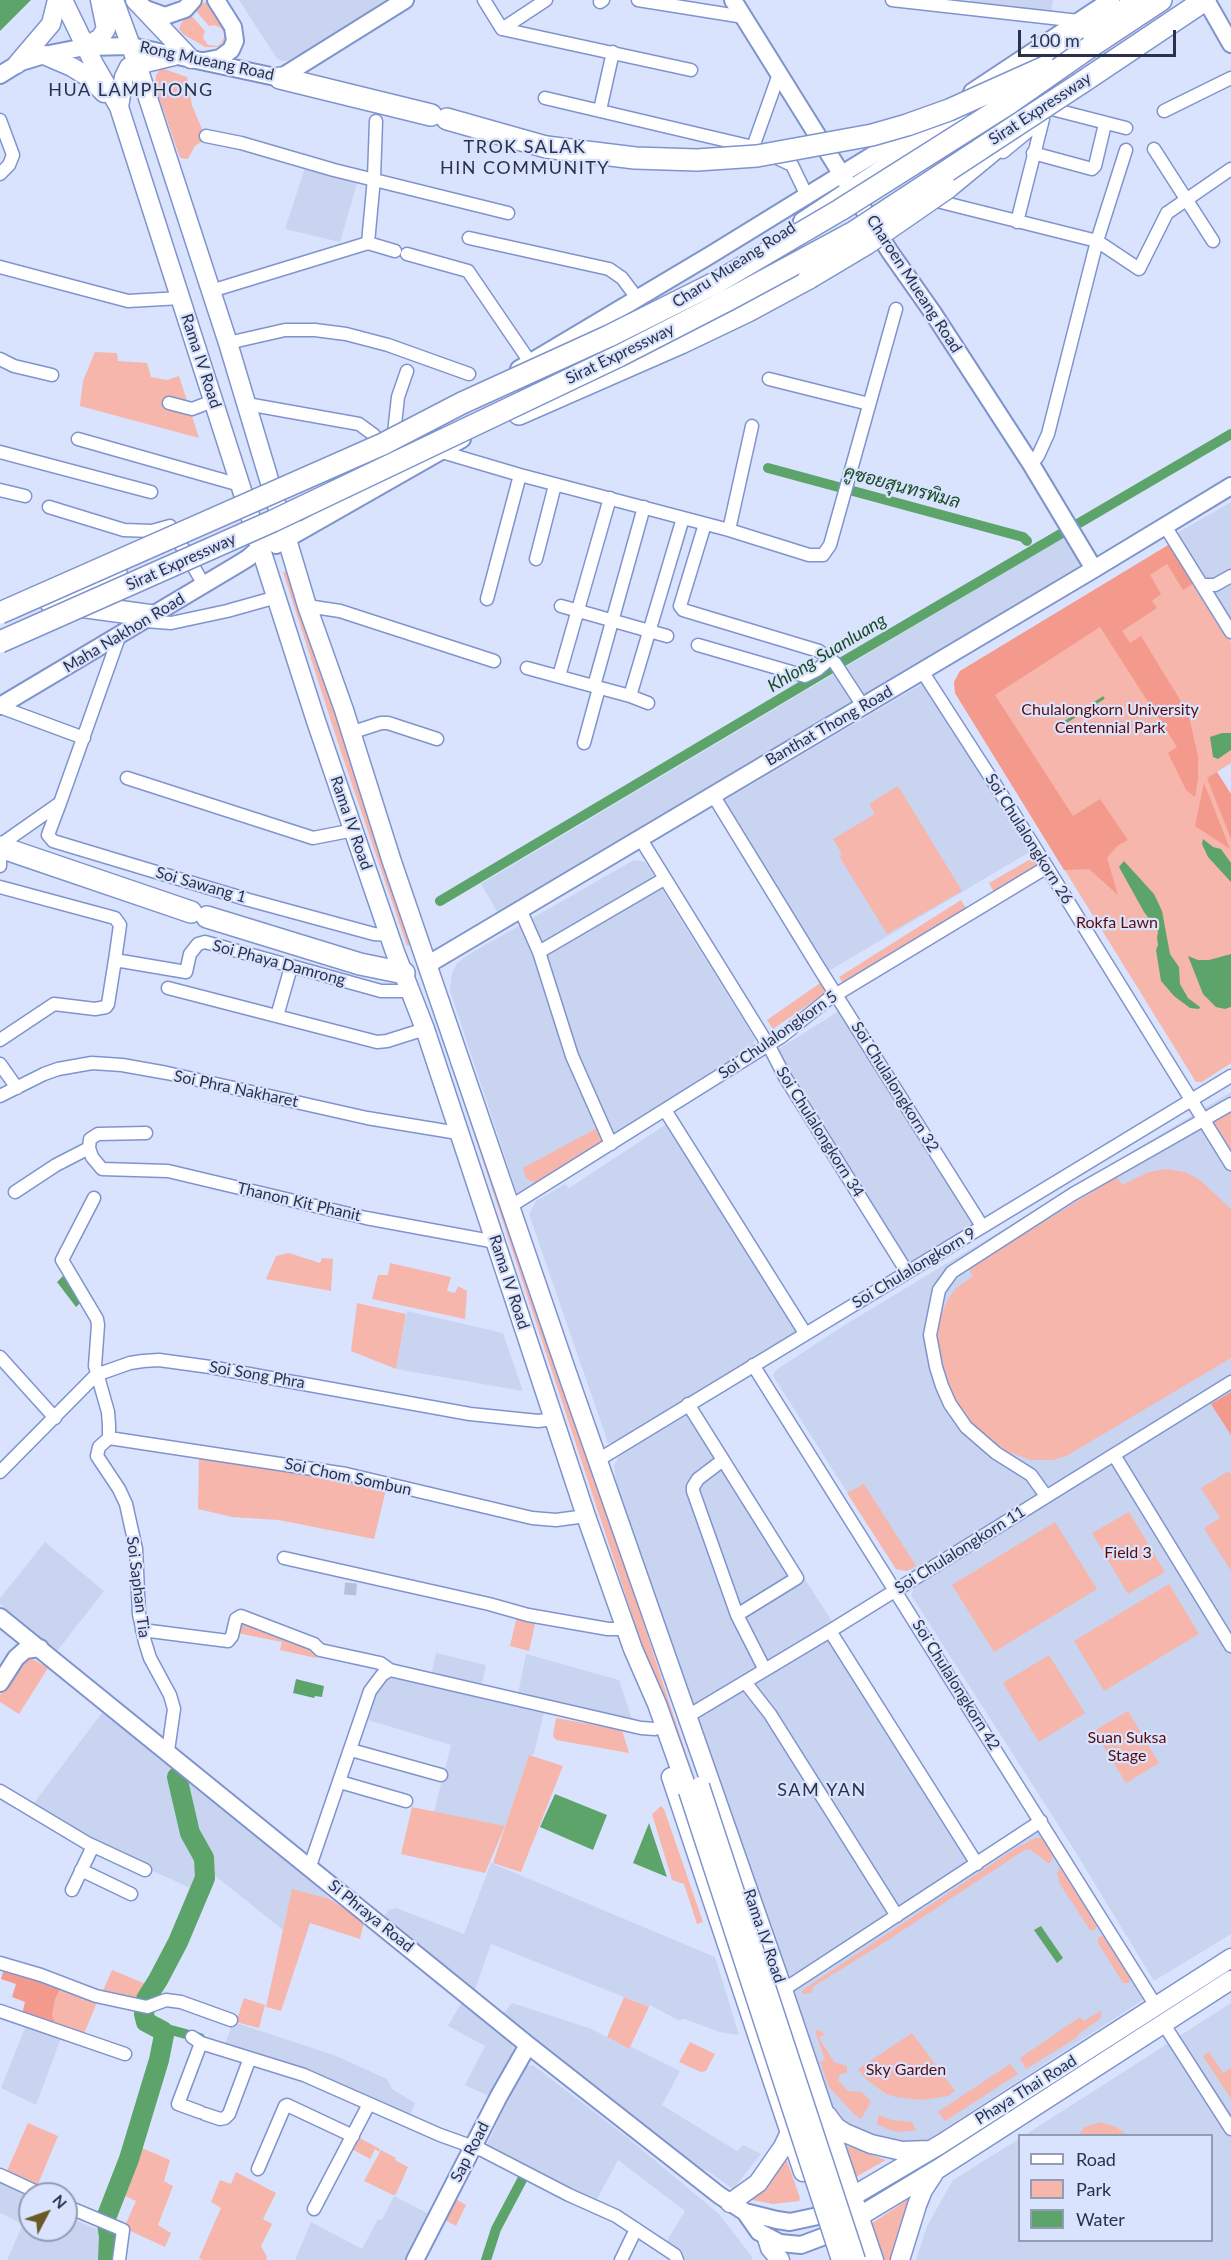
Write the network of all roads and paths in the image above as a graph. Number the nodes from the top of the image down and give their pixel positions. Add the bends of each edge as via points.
1 (57, 0) edge
2 (63, 0) edge
3 (100, 0) edge
4 (114, 0) edge
5 (193, 0) edge
6 (216, 0) edge
7 (405, 0) edge
8 (484, 0) edge
9 (546, 0) edge
10 (638, 0) edge
11 (733, 0) edge
12 (892, 0) edge
13 (1112, 0) edge
14 (1135, 0) edge
15 (1161, 0) edge
16 (1205, 0) edge
17 (138, 4) edge
18 (965, 4) edge
19 (744, 17) junction
20 (502, 29) junction
21 (1083, 35) junction
22 (1231, 44) edge
23 (131, 46) junction
24 (86, 48) junction
25 (613, 52) junction
26 (44, 55) junction
27 (190, 59) junction
28 (137, 63) junction
29 (17, 64) junction
30 (691, 70) dead end
31 (779, 74) junction
32 (0, 75) edge
33 (280, 78) junction
34 (1231, 78) edge
35 (545, 98) dead end
36 (119, 106) junction
37 (600, 110) junction
38 (1164, 111) dead end
39 (1040, 114) junction
40 (0, 120) edge
41 (376, 121) dead end
42 (1105, 124) junction
43 (1126, 129) dead end
44 (206, 136) dead end
45 (753, 147) junction
46 (1154, 149) dead end
47 (1126, 150) dead end
48 (1033, 153) junction
49 (1231, 169) edge
50 (0, 174) edge
51 (841, 174) junction
52 (374, 178) junction
53 (851, 189) junction
54 (807, 196) junction
55 (1188, 199) junction
56 (941, 202) junction
57 (507, 213) dead end
58 (1017, 222) junction
59 (469, 238) dead end
60 (1096, 241) junction
61 (1213, 241) dead end
62 (368, 243) junction
63 (885, 243) junction
64 (0, 267) edge
65 (211, 291) junction
66 (181, 298) junction
67 (637, 298) junction
68 (896, 309) dead end
69 (228, 343) junction
70 (0, 359) edge
71 (530, 362) junction
72 (407, 371) dead end
73 (469, 374) dead end
74 (52, 375) dead end
75 (769, 379) dead end
76 (213, 400) junction
77 (169, 403) dead end
78 (247, 404) junction
79 (870, 404) junction
80 (752, 426) dead end
81 (469, 435) junction
82 (78, 439) dead end
83 (389, 451) junction
84 (0, 452) edge
85 (442, 452) junction
86 (1031, 464) junction
87 (520, 475) junction
88 (555, 484) junction
89 (240, 485) junction
90 (1231, 486) edge
91 (0, 490) edge
92 (151, 492) dead end
93 (25, 496) dead end
94 (610, 498) junction
95 (49, 507) dead end
96 (644, 507) junction
97 (250, 513) junction
98 (682, 518) junction
99 (705, 524) junction
100 (1165, 526) junction
101 (729, 530) junction
102 (285, 533) junction
103 (180, 544) junction
104 (257, 552) junction
105 (536, 559) dead end
106 (1094, 569) junction
107 (1231, 576) edge
108 (204, 585) junction
109 (1202, 585) junction
110 (277, 597) junction
111 (487, 599) dead end
112 (51, 603) junction
113 (0, 606) edge
114 (307, 606) junction
115 (561, 606) dead end
116 (577, 611) junction
117 (0, 613) edge
118 (149, 619) junction
119 (613, 621) junction
120 (648, 632) junction
121 (1231, 632) edge
122 (667, 636) dead end
123 (119, 637) junction
124 (0, 642) edge
125 (698, 645) dead end
126 (494, 661) dead end
127 (836, 664) junction
128 (527, 668) dead end
129 (922, 671) junction
130 (560, 676) junction
131 (597, 687) junction
132 (630, 696) junction
133 (648, 703) dead end
134 (864, 706) junction
135 (0, 707) edge
136 (350, 733) junction
137 (84, 738) junction
138 (437, 739) dead end
139 (584, 743) dead end
140 (127, 778) dead end
141 (713, 795) junction
142 (60, 803) junction
143 (354, 830) junction
144 (640, 838) junction
145 (0, 845) edge
146 (0, 860) edge
147 (0, 866) edge
148 (1047, 867) junction
149 (664, 879) junction
150 (0, 887) edge
151 (520, 909) junction
152 (390, 935) junction
153 (539, 952) junction
154 (115, 960) junction
155 (427, 965) junction
156 (291, 967) junction
157 (407, 982) junction
158 (168, 988) dead end
159 (836, 994) junction
160 (277, 1016) junction
161 (425, 1029) junction
162 (0, 1040) edge
163 (768, 1045) junction
164 (0, 1064) edge
165 (1231, 1076) edge
166 (17, 1088) junction
167 (0, 1096) edge
168 (1191, 1100) junction
169 (1231, 1104) edge
170 (665, 1110) junction
171 (1203, 1120) junction
172 (146, 1133) dead end
173 (458, 1133) junction
174 (611, 1144) junction
175 (89, 1148) junction
176 (1231, 1164) edge
177 (15, 1192) dead end
178 (94, 1198) dead end
179 (511, 1206) junction
180 (982, 1226) junction
181 (495, 1242) junction
182 (907, 1272) junction
183 (805, 1333) junction
184 (0, 1357) edge
185 (753, 1365) junction
186 (96, 1375) junction
187 (1231, 1382) edge
188 (688, 1404) junction
189 (55, 1418) junction
190 (555, 1419) junction
191 (109, 1438) junction
192 (1114, 1455) junction
193 (598, 1460) junction
194 (723, 1460) junction
195 (0, 1472) edge
196 (1046, 1496) junction
197 (586, 1516) junction
198 (284, 1558) dead end
199 (896, 1590) junction
200 (651, 1612) junction
201 (737, 1615) junction
202 (6, 1622) edge
203 (626, 1629) junction
204 (142, 1630) junction
205 (830, 1631) junction
206 (1231, 1646) edge
207 (40, 1648) junction
208 (633, 1649) junction
209 (16, 1658) junction
210 (390, 1670) junction
211 (765, 1670) junction
212 (746, 1682) junction
213 (0, 1683) edge
214 (688, 1716) junction
215 (655, 1729) junction
216 (168, 1750) junction
217 (351, 1750) junction
218 (441, 1775) dead end
219 (340, 1782) junction
220 (694, 1789) junction
221 (0, 1791) edge
222 (406, 1801) dead end
223 (1041, 1821) junction
224 (93, 1846) junction
225 (977, 1864) junction
226 (310, 1866) junction
227 (81, 1870) junction
228 (145, 1870) dead end
229 (72, 1890) dead end
230 (131, 1894) dead end
231 (897, 1916) junction
232 (1231, 1958) edge
233 (0, 1963) edge
234 (1231, 1980) edge
235 (783, 1990) junction
236 (0, 2011) edge
237 (1159, 2014) junction
238 (231, 2020) dead end
239 (795, 2026) junction
240 (759, 2038) junction
241 (528, 2045) junction
242 (125, 2054) dead end
243 (250, 2058) junction
244 (369, 2104) junction
245 (822, 2109) junction
246 (1231, 2129) edge
247 (790, 2132) junction
248 (353, 2136) junction
249 (472, 2147) junction
250 (930, 2150) junction
251 (258, 2169) dead end
252 (938, 2169) junction
253 (0, 2175) edge
254 (18, 2183) edge
255 (852, 2197) junction
256 (737, 2207) junction
257 (314, 2209) dead end
258 (78, 2211) edge
259 (818, 2216) junction
260 (859, 2217) junction
261 (636, 2229) junction
262 (825, 2236) junction
263 (767, 2238) junction
264 (119, 2260) edge
265 (415, 2260) edge
266 (621, 2260) edge
267 (677, 2260) edge
268 (780, 2260) edge
269 (832, 2260) edge
270 (841, 2260) edge
271 (856, 2260) edge
272 (874, 2260) edge
273 (900, 2260) edge

1 - 29 main road via 51,24
2 - 24 main road, Rama IV Road
3 - 24 main road via 106,29
4 - 23 main road, Rama IV Road
5 - 17 main road via 185,9 165,16
6 - 27 main road via 233,27 235,40 231,50 220,58
7 - 33 main road, Rong Mueang Road
8 - 20 street
9 - 20 street
10 - 19 street
11 - 19 main road, Charoen Mueang Road
12 - 18 street
13 - 21 main road, Charu Mueang Road
14 - 21 main road, Charu Mueang Road
15 - 21 highway, Sirat Expressway
16 - 22 main road
16 - 39 highway, Sirat Expressway, bridge
17 - 27 main road
18 - 21 street
19 - 31 main road, Charoen Mueang Road
20 - 25 street
21 - 33 highway, bridge via 949,110 908,125 757,156 707,159 646,159 546,147
21 - 39 street
21 - 51 main road, Charu Mueang Road
21 - 53 main road, Charu Mueang Road
21 - 117 highway, Sirat Expressway, bridge via 1011,102 719,281 373,448
23 - 24 main road, Rong Mueang Road
23 - 27 main road, Rong Mueang Road
23 - 28 main road, Rama IV Road
24 - 26 main road, Rong Mueang Road
24 - 36 main road, Rama IV Road
25 - 30 street
25 - 37 street
26 - 29 main road, Rong Mueang Road
26 - 36 main road via 88,77
27 - 28 main road
27 - 33 main road, Rong Mueang Road
28 - 36 main road via 129,67 124,77
28 - 65 main road, Rama IV Road
29 - 32 main road, Rong Mueang Road
31 - 45 street
31 - 51 main road, Charoen Mueang Road
34 - 38 street
35 - 37 street
36 - 66 main road, Rama IV Road
37 - 45 street
39 - 42 street
39 - 48 street
39 - 56 street
39 - 81 highway, bridge via 947,188 809,278 691,338
39 - 124 highway, Sirat Expressway, bridge via 854,232 619,356 273,521
40 - 50 street via 14,155
41 - 52 street
42 - 43 street
42 - 48 street via 1092,169
44 - 52 street
45 - 54 street via 792,165
46 - 55 street
47 - 60 street
48 - 58 street
49 - 55 street
51 - 53 main road, Charoen Mueang Road
51 - 54 main road, Charu Mueang Road
52 - 57 street
52 - 62 street
53 - 63 main road, Charoen Mueang Road
53 - 81 main road, Charu Mueang Road
54 - 67 main road, Charu Mueang Road
55 - 60 street via 1167,213 1139,269
55 - 61 street
56 - 58 street
56 - 63 street
58 - 60 street
59 - 67 street via 609,269 622,278
60 - 86 street via 1048,434
62 - 65 street
62 - 71 street via 468,271
63 - 86 main road, Charoen Mueang Road
64 - 66 street via 128,301
65 - 69 main road, Rama IV Road
66 - 76 main road, Rama IV Road
67 - 71 main road, Charu Mueang Road
68 - 79 street
69 - 73 street via 285,330 315,330 388,345
69 - 78 main road, Rama IV Road
70 - 74 street
71 - 83 main road, Charu Mueang Road
72 - 83 street via 398,397
75 - 79 street
76 - 77 street via 192,409
76 - 89 main road, Rama IV Road
78 - 83 street via 359,424
78 - 102 main road, Rama IV Road
79 - 101 street via 830,545 823,555 809,555
80 - 101 street
81 - 85 main road, Charu Mueang Road
82 - 89 street
83 - 102 main road, Charu Mueang Road via 309,504
84 - 92 street
85 - 87 street
85 - 102 main road, Charu Mueang Road
86 - 106 main road, Charoen Mueang Road
87 - 88 street
87 - 111 street
88 - 94 street
88 - 105 street
89 - 97 main road, Rama IV Road
90 - 100 main road, Banthat Thong Road
91 - 93 street
94 - 96 street
94 - 116 street
95 - 103 street via 124,530 152,531 170,526
96 - 98 street
96 - 119 street
97 - 103 highway
97 - 104 main road, Rama IV Road
98 - 99 street
98 - 120 street
99 - 101 street
99 - 127 street via 680,606 683,610 807,646
100 - 106 main road, Banthat Thong Road
100 - 109 street
102 - 104 main road, Charu Mueang Road
102 - 114 main road, Rama IV Road
103 - 108 street
103 - 112 highway
104 - 108 main road, Maha Nakhon Road
104 - 110 main road, Rama IV Road
106 - 129 main road, Banthat Thong Road
107 - 109 street via 1215,585
108 - 118 main road, Maha Nakhon Road
109 - 121 street
110 - 118 street via 171,622
110 - 143 main road, Rama IV Road
112 - 113 highway
112 - 118 highway
114 - 126 street via 340,611
114 - 136 main road, Rama IV Road
115 - 116 street
116 - 119 street
116 - 130 street
118 - 123 main road, Maha Nakhon Road
119 - 120 street
119 - 131 street
120 - 122 street
120 - 132 street
123 - 135 main road, Maha Nakhon Road
123 - 137 street
125 - 127 street via 805,676
127 - 134 street
128 - 130 street
129 - 134 main road, Banthat Thong Road
129 - 148 street, Soi Chulalongkorn 26
130 - 131 street
131 - 132 street
131 - 139 street
132 - 133 street
134 - 141 main road, Banthat Thong Road
135 - 137 street
136 - 138 street via 388,723
136 - 155 main road, Rama IV Road
137 - 142 street
140 - 143 street via 313,838
141 - 144 main road, Banthat Thong Road
141 - 159 street, Soi Chulalongkorn 32
142 - 145 street
142 - 152 street, Soi Sawang 1 via 48,835 53,841 260,903
143 - 152 main road, Rama IV Road
144 - 149 street, Soi Chulalongkorn 34
144 - 151 main road, Banthat Thong Road
145 - 157 highway
146 - 147 street
148 - 159 street, Soi Chulalongkorn 5
148 - 168 street, Soi Chulalongkorn 26
149 - 153 street
149 - 163 street, Soi Chulalongkorn 34
150 - 154 street via 115,918 120,925
151 - 153 street
151 - 155 main road, Banthat Thong Road
152 - 157 main road, Rama IV Road
153 - 174 street via 572,1056
154 - 156 street, Soi Phaya Damrong via 186,972 190,954 205,942
154 - 162 street via 106,1007 54,1004
155 - 157 main road
155 - 179 main road, Rama IV Road
156 - 157 street, Soi Phaya Damrong via 381,991
156 - 160 street
157 - 161 main road, Rama IV Road
158 - 160 street
159 - 163 street, Soi Chulalongkorn 5
159 - 180 street, Soi Chulalongkorn 32
160 - 161 street via 377,1042
161 - 173 main road, Rama IV Road
163 - 170 street, Soi Chulalongkorn 5
163 - 182 street, Soi Chulalongkorn 34
164 - 166 street
165 - 168 street, Soi Chulalongkorn 9
166 - 167 street, Soi Phra Nakharet
166 - 173 street, Soi Phra Nakharet via 58,1069 122,1065 367,1118
168 - 171 street, Soi Chulalongkorn 26
168 - 180 street, Soi Chulalongkorn 9
169 - 171 street
170 - 174 street, Soi Chulalongkorn 5
170 - 183 street
171 - 176 street, Soi Chulalongkorn 26
171 - 196 street via 1035,1218 952,1272 939,1290 930,1335 936,1367 951,1404 966,1427 1031,1476
172 - 175 street via 98,1134 90,1139
173 - 181 main road, Rama IV Road
174 - 179 street, Soi Chulalongkorn 5
175 - 177 street
175 - 181 street, Thanon Kit Phanit via 102,1169 168,1171 366,1218
178 - 186 street, Soi Saphan Tia via 62,1260 97,1319
179 - 193 main road, Rama IV Road
180 - 182 street, Soi Chulalongkorn 9
181 - 190 main road, Rama IV Road
182 - 183 street, Soi Chulalongkorn 9
183 - 185 street, Soi Chulalongkorn 9
184 - 189 street
185 - 188 street, Soi Chulalongkorn 9
185 - 199 street, Soi Chulalongkorn 42
186 - 189 street, Soi Song Phra
186 - 190 street, Soi Song Phra via 159,1360 470,1414
186 - 191 street, Soi Saphan Tia via 108,1412
187 - 192 street, Soi Chulalongkorn 11
188 - 193 street, Soi Chulalongkorn 9
188 - 194 street
189 - 195 street, Soi Song Phra
190 - 197 main road, Rama IV Road
191 - 197 street, Soi Chom Sombun via 346,1474 532,1518
191 - 204 street, Soi Saphan Tia via 99,1447 97,1456 126,1504 136,1549
192 - 196 street, Soi Chulalongkorn 11
192 - 206 street
193 - 200 main road, Rama IV Road
194 - 201 street via 695,1483 693,1491
194 - 201 street via 797,1578
196 - 199 street, Soi Chulalongkorn 11
197 - 203 main road, Rama IV Road
198 - 203 street via 528,1615
199 - 205 street, Soi Chulalongkorn 11
199 - 223 street, Soi Chulalongkorn 42
200 - 214 main road, Rama IV Road
200 - 220 main road, Rama IV Road
201 - 211 street
202 - 207 main road, Si Phraya Road
202 - 209 main road via 18,1643
203 - 208 main road, Rama IV Road
204 - 210 street via 228,1641 236,1619 241,1616 314,1644 320,1650 380,1663
204 - 216 street, Soi Saphan Tia via 147,1651 174,1709
205 - 211 street, Soi Chulalongkorn 11
205 - 225 street
207 - 209 main road via 25,1650
207 - 216 main road, Si Phraya Road
208 - 215 main road, Rama IV Road via 638,1679
208 - 220 main road, Rama IV Road
209 - 213 main road
210 - 215 street
210 - 217 street via 370,1691
211 - 212 street, Soi Chulalongkorn 11
212 - 214 street, Soi Chulalongkorn 11
212 - 231 street
214 - 235 main road, Rama IV Road
215 - 240 main road, Rama IV Road
216 - 226 main road, Si Phraya Road
217 - 218 street
217 - 219 street
219 - 222 street
219 - 226 street
220 - 270 main road, Rama IV Road, bridge
220 - 271 main road, Rama IV Road, bridge
221 - 224 street
223 - 225 street
223 - 237 street, Soi Chulalongkorn 42
224 - 227 street
224 - 228 street
225 - 231 street
226 - 241 main road, Si Phraya Road
227 - 229 street
227 - 230 street
231 - 235 street
232 - 237 main road, Phaya Thai Road
233 - 238 street via 96,1995 144,2006 166,2000 181,2002
234 - 237 main road, Phaya Thai Road
235 - 239 main road, Rama IV Road
236 - 242 street
237 - 246 street, Soi Chulalongkorn 42
237 - 250 main road, Phaya Thai Road
237 - 252 main road, Phaya Thai Road
239 - 240 main road via 791,2043 783,2053 774,2053
239 - 245 main road, Rama IV Road
240 - 247 main road, Rama IV Road
241 - 249 main road, Sap Road
241 - 256 main road, Si Phraya Road
243 - 243 street via 197,2040 178,2104 225,2118
243 - 244 street via 304,2075
244 - 248 street
244 - 249 street
245 - 250 main road via 836,2127 858,2139 902,2151
245 - 255 main road, Rama IV Road
247 - 256 main road via 758,2183
247 - 259 main road, Rama IV Road
248 - 251 street via 287,2104
248 - 257 street
249 - 261 street
249 - 265 main road, Sap Road
250 - 255 main road, Phaya Thai Road
252 - 260 main road, Phaya Thai Road
252 - 273 main road via 923,2190
253 - 254 street
255 - 259 main road, Phaya Thai Road
255 - 260 main road, Rama IV Road
256 - 259 main road, Si Phraya Road via 790,2222
256 - 263 main road, Si Phraya Road
258 - 264 street via 123,2230
259 - 262 main road, Rama IV Road
260 - 262 main road, Phaya Thai Road
260 - 272 main road, Rama IV Road
261 - 266 street
261 - 267 street
262 - 263 main road via 793,2245
262 - 269 main road, Rama IV Road
263 - 268 main road

